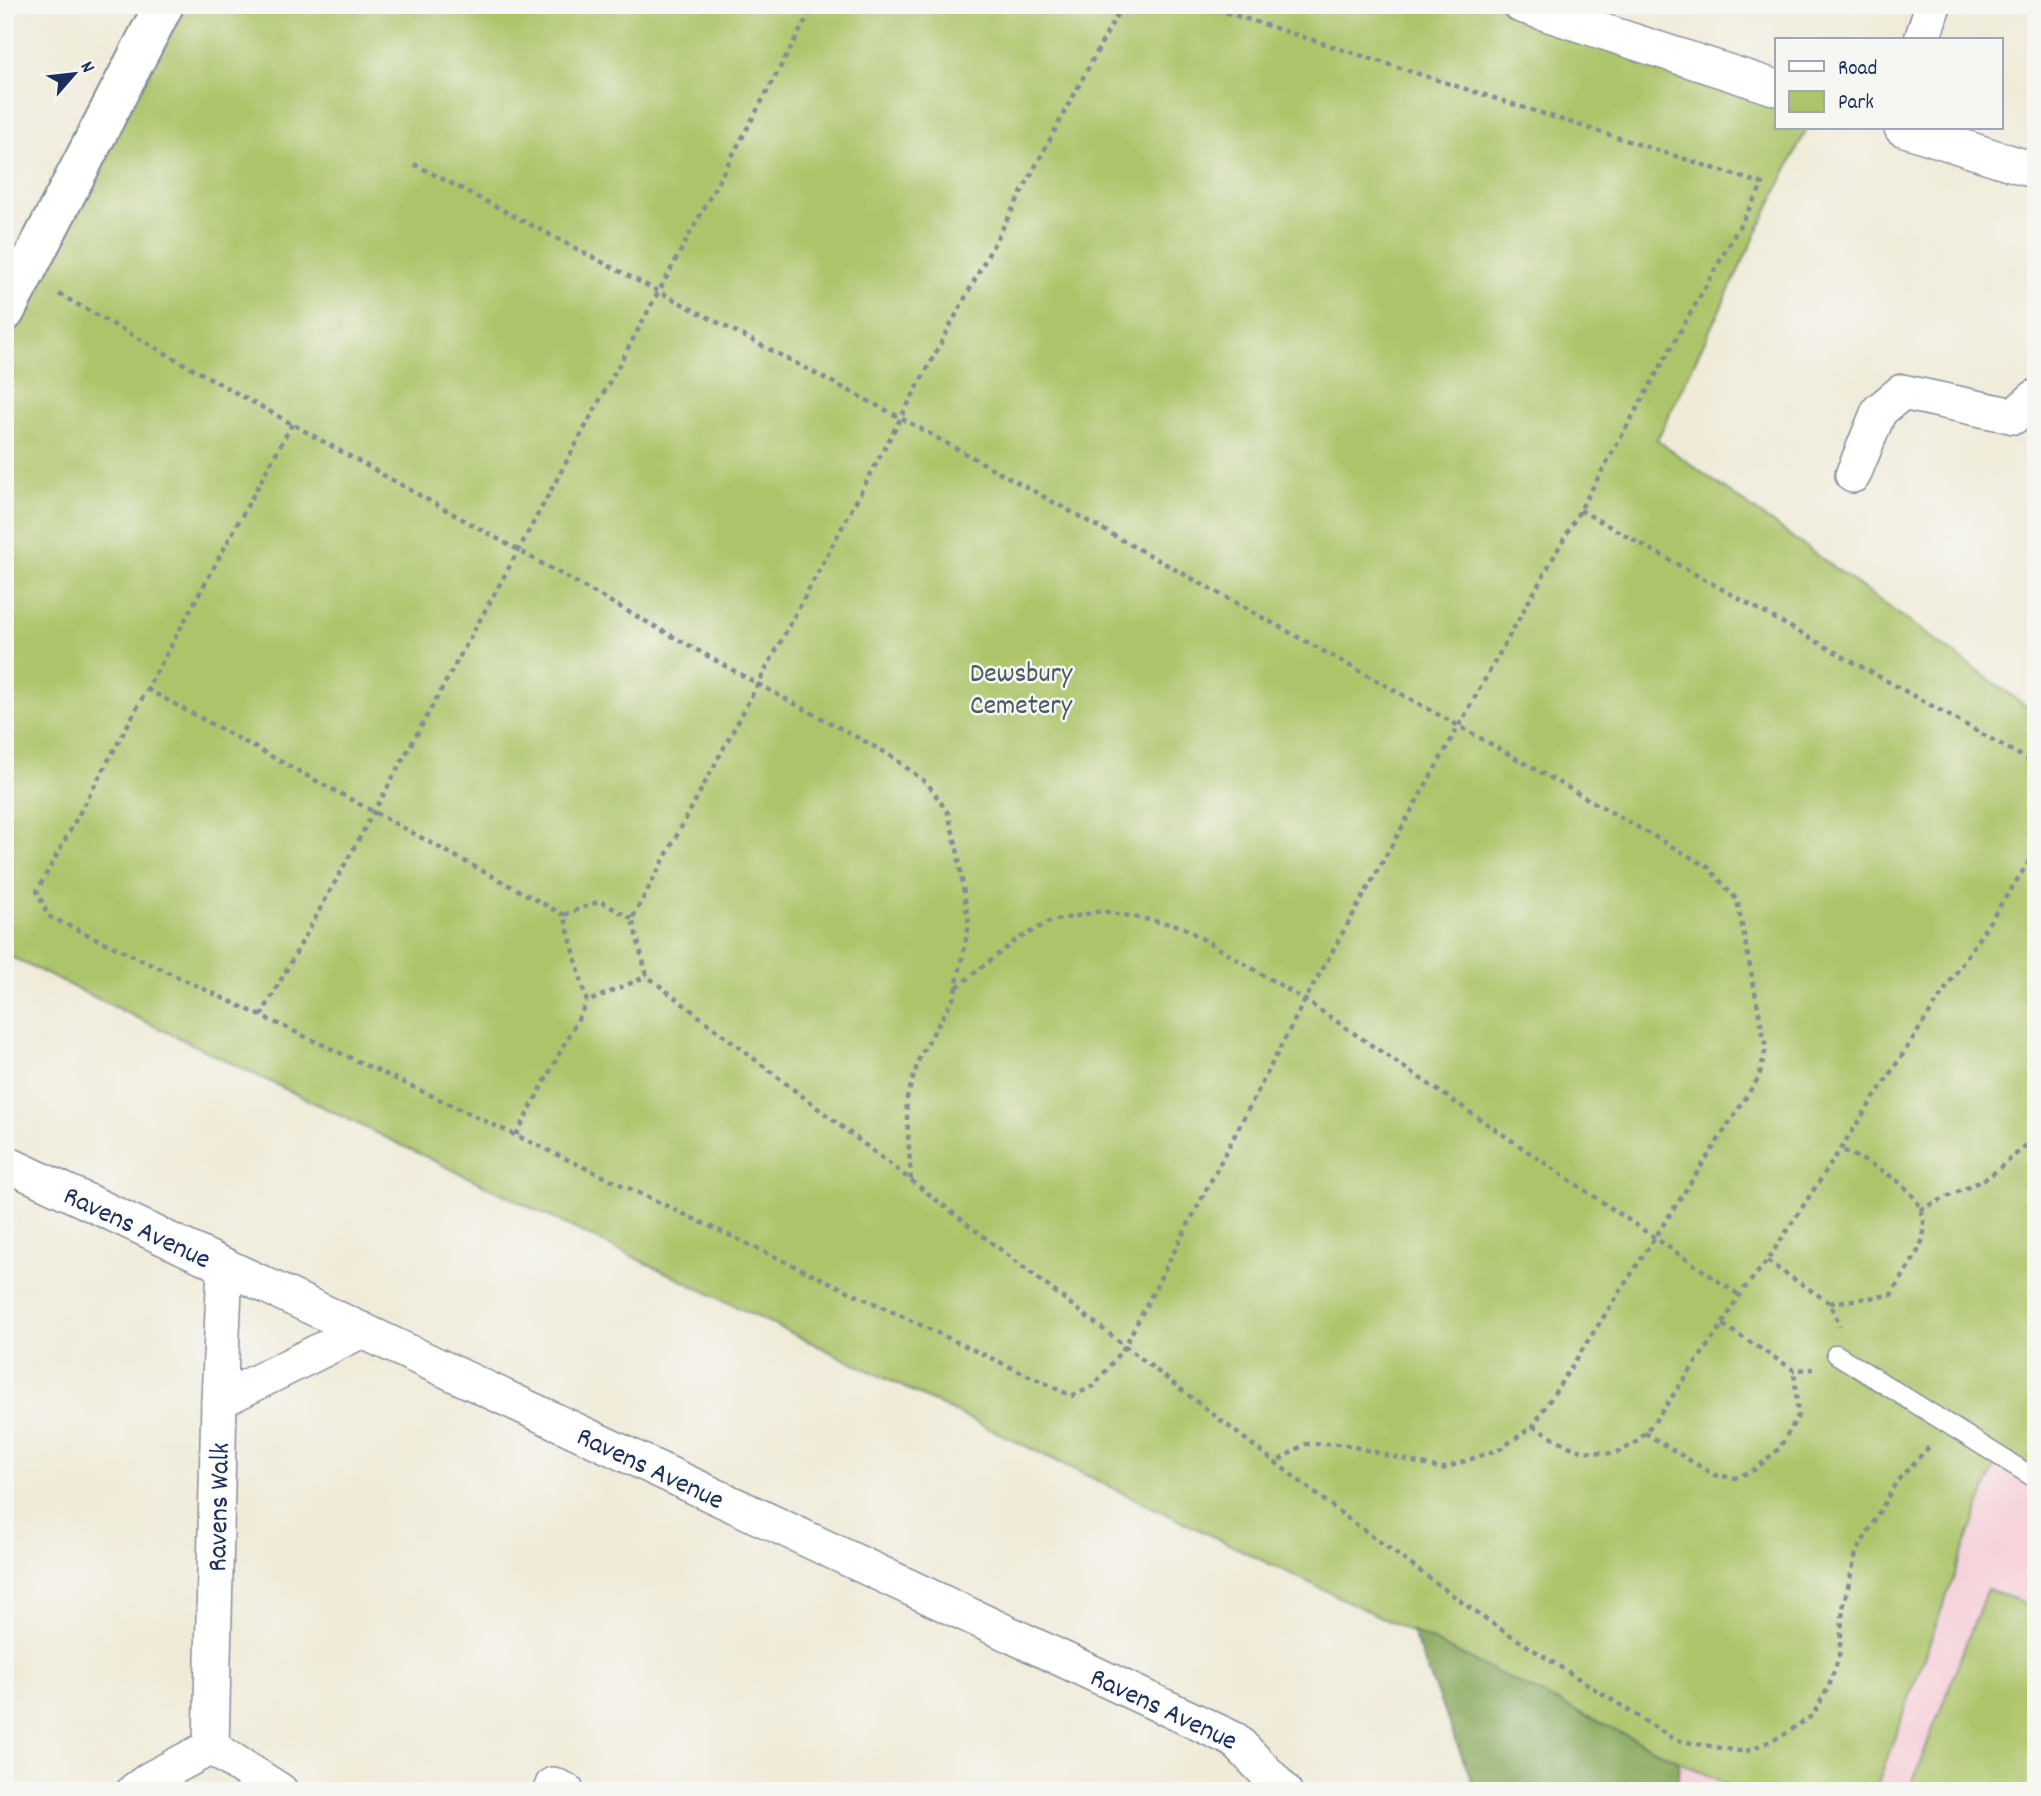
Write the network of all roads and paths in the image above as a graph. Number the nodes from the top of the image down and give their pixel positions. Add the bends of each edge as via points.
1 (164, 5) edge
2 (814, 5) edge
3 (1122, 5) edge
4 (1203, 5) edge
5 (1521, 5) edge
6 (1933, 5) edge
7 (1595, 17) edge
8 (1923, 38) edge
9 (1775, 87) edge
10 (1908, 130) edge
11 (414, 164) dead end
12 (2036, 171) edge
13 (25, 274) junction
14 (659, 291) junction
15 (5, 312) edge
16 (2036, 397) edge
17 (901, 418) junction
18 (292, 424) junction
19 (1853, 475) dead end
20 (1580, 510) junction
21 (519, 551) junction
22 (758, 684) junction
23 (147, 689) junction
24 (1459, 726) junction
25 (2036, 764) edge
26 (373, 813) junction
27 (2036, 850) edge
28 (564, 915) junction
29 (632, 919) junction
30 (647, 976) junction
31 (957, 988) junction
32 (1306, 1000) junction
33 (587, 1002) junction
34 (261, 1016) junction
35 (516, 1135) junction
36 (2036, 1137) edge
37 (1841, 1149) junction
38 (5, 1163) edge
39 (911, 1180) junction
40 (1920, 1210) junction
41 (1655, 1238) junction
42 (1767, 1261) junction
43 (225, 1266) junction
44 (1739, 1295) junction
45 (1830, 1303) junction
46 (1722, 1325) junction
47 (362, 1331) junction
48 (1125, 1346) junction
49 (1836, 1354) junction
50 (1794, 1370) junction
51 (219, 1401) junction
52 (1950, 1425) junction
53 (1532, 1426) junction
54 (1645, 1433) junction
55 (1276, 1462) junction
56 (2036, 1479) edge
57 (211, 1747) junction
58 (134, 1791) edge
59 (280, 1791) edge
60 (551, 1791) edge
61 (566, 1791) edge
62 (1284, 1791) edge

1 - 13 street
2 - 14 path
3 - 17 path
4 - 20 path via 1763,184
5 - 7 street
6 - 8 street
7 - 9 street
10 - 12 street
11 - 14 path
13 - 15 street
13 - 18 path
14 - 17 path
14 - 21 path
16 - 19 street via 2014,416 1902,392 1879,411
17 - 22 path
17 - 24 path
18 - 21 path
18 - 23 path
20 - 24 path
20 - 25 path
21 - 22 path
21 - 26 path
22 - 29 path
22 - 31 path via 890,755 928,784 941,803 957,848 969,925
23 - 26 path
23 - 34 path via 37,891 48,916
24 - 32 path
24 - 41 path via 1708,867 1737,900 1766,1048 1759,1077
26 - 28 path
26 - 34 path
27 - 37 path
28 - 29 path via 600,901
28 - 33 path
29 - 30 path
30 - 33 path
30 - 39 path
31 - 32 path via 1016,940 1051,921 1102,911 1181,926
31 - 39 path via 920,1056 906,1101
32 - 41 path
32 - 48 path
33 - 35 path
34 - 35 path
35 - 48 path via 1072,1396 1094,1386
36 - 40 path via 1989,1177
37 - 40 path via 1893,1177 1913,1194
37 - 42 path
38 - 43 street, Ravens Avenue
39 - 48 path
40 - 45 path via 1925,1221 1923,1240 1891,1295
41 - 44 path
41 - 53 path
42 - 44 path
42 - 45 path
43 - 47 street, Ravens Avenue
43 - 51 street, Ravens Walk
44 - 46 path
45 - 49 path via 1843,1333
46 - 50 path
46 - 54 path
47 - 51 street
47 - 62 street, Ravens Avenue via 1236,1740
48 - 55 path
49 - 50 path via 1827,1369
49 - 52 lane
50 - 54 path via 1798,1416 1779,1449 1754,1470 1735,1478 1714,1475
51 - 57 street, Ravens Walk
52 - 55 path via 1896,1481 1856,1553 1843,1608 1839,1657 1813,1715 1782,1736 1745,1752 1675,1740 1485,1619
52 - 56 lane
53 - 54 path via 1576,1450 1614,1454
53 - 55 path via 1500,1449 1442,1469 1343,1444 1305,1444
57 - 58 street
57 - 59 street
60 - 61 street via 553,1785

